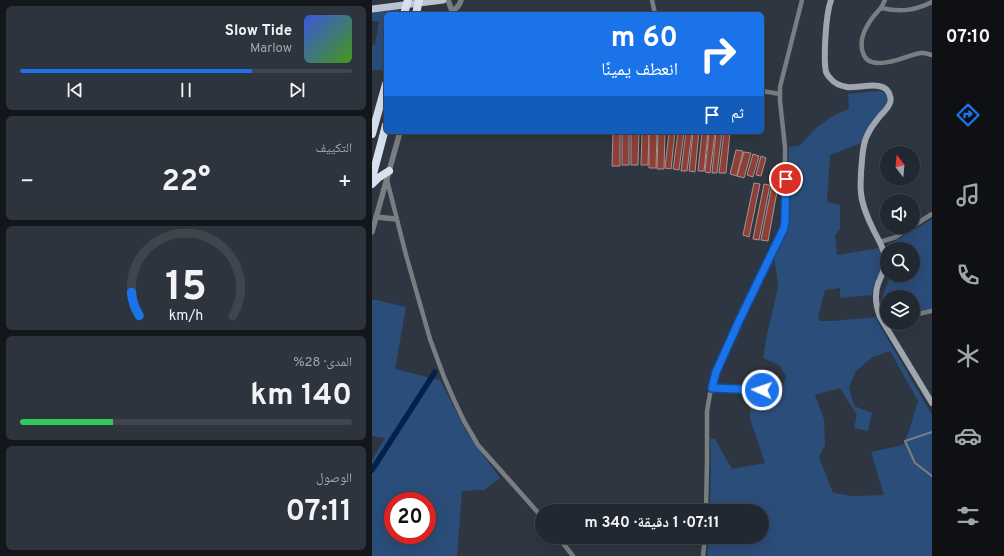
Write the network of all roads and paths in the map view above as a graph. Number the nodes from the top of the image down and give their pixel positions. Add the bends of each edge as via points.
1 (408, 0) edge
2 (419, 0) edge
3 (443, 0) edge
4 (448, 0) edge
5 (461, 0) edge
6 (652, 0) edge
7 (802, 0) edge
8 (831, 0) edge
9 (885, 0) edge
10 (932, 2) edge
11 (881, 8) junction
12 (372, 9) edge
13 (405, 12) edge
14 (416, 12) edge
15 (451, 12) edge
16 (655, 12) edge
17 (932, 55) edge
18 (384, 91) edge
19 (764, 91) edge
20 (780, 94) junction
21 (384, 133) edge
22 (372, 134) edge
23 (399, 134) edge
24 (389, 171) junction
25 (372, 178) edge
26 (386, 180) junction
27 (372, 184) edge
28 (932, 214) edge
29 (376, 217) junction
30 (396, 219) junction
31 (920, 221) edge
32 (372, 232) edge
33 (900, 234) edge
34 (880, 242) joint
35 (880, 280) edge
36 (932, 311) edge
37 (920, 314) edge
38 (880, 317) edge
39 (888, 330) edge
40 (712, 388) junction
41 (762, 390) dead end
42 (932, 403) edge
43 (932, 432) edge
44 (932, 476) edge
45 (706, 504) edge
46 (535, 509) edge
47 (564, 544) edge
48 (703, 544) edge
49 (573, 556) edge
50 (702, 556) edge

1 - 13 highway, bridge
2 - 14 highway, bridge
3 - 12 main road
4 - 15 street
5 - 15 street via 459,6
6 - 16 street
7 - 20 street
8 - 34 main road via 826,29 827,75 840,86 886,88 891,100 873,125 866,139 862,157 861,197
9 - 11 street
10 - 11 street via 906,10
11 - 17 street via 862,36 862,52 867,60 878,63 920,53
18 - 22 highway
19 - 20 street
20 - 40 street via 785,147 784,228 716,372
21 - 25 highway
23 - 24 street
24 - 26 street
24 - 27 highway
26 - 29 street
26 - 30 street
28 - 31 street
29 - 30 street
29 - 32 street
30 - 46 street via 430,339 464,422 478,445
33 - 34 street
35 - 38 main road via 876,295
36 - 37 street
39 - 42 main road
40 - 41 lane
40 - 45 street via 707,411
43 - 44 lane via 905,441 915,463
47 - 49 street
48 - 50 street

